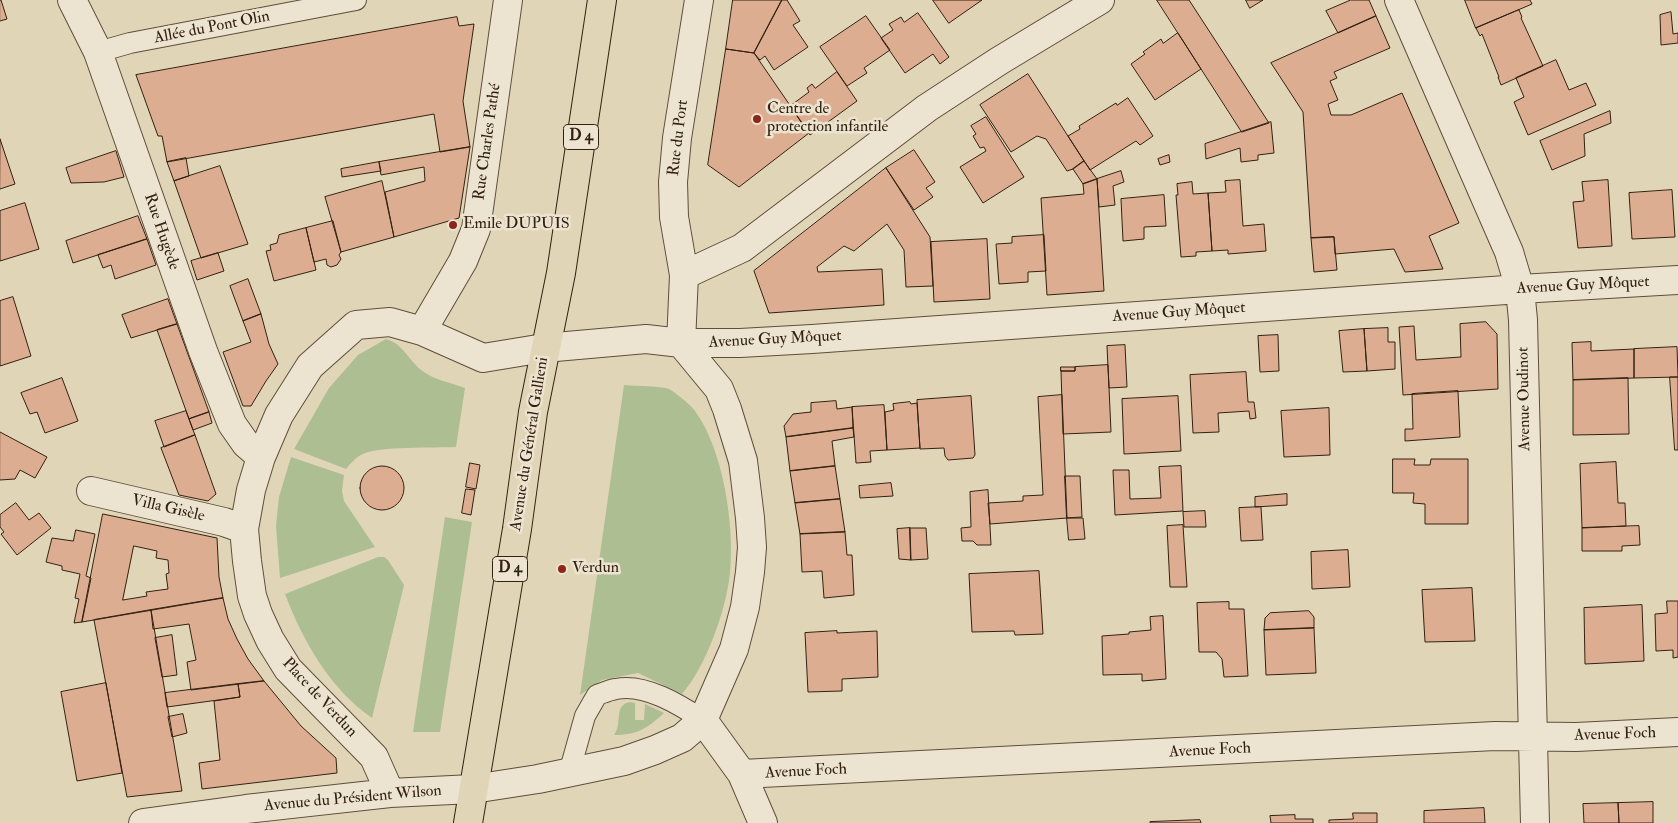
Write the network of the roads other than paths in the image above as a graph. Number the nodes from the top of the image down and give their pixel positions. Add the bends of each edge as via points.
1 (72, 0) edge
2 (356, 0) edge
3 (508, 0) edge
4 (602, 0) edge
5 (699, 0) edge
6 (1100, 0) edge
7 (1399, 0) edge
8 (98, 52) junction
9 (684, 276) junction
10 (1678, 280) edge
11 (1520, 289) junction
12 (422, 331) junction
13 (681, 343) junction
14 (544, 348) junction
15 (262, 458) junction
16 (91, 491) dead end
17 (244, 528) junction
18 (703, 720) junction
19 (1678, 732) edge
20 (1533, 736) junction
21 (569, 773) junction
22 (742, 774) junction
23 (473, 789) junction
24 (390, 793) junction
25 (143, 823) edge
26 (468, 823) edge
27 (763, 823) edge
28 (1536, 823) edge

1 - 8 street, Rue Hugède
2 - 8 lane, Allée du Pont Olin
3 - 12 street, Rue Charles Pathé via 476,229 458,270
4 - 14 main road, Avenue du Général Gallieni / D 4 via 561,273
5 - 9 street, Rue du Port via 673,182 674,217
6 - 9 street via 927,108 742,248
7 - 11 street, Avenue Oudinot via 1509,252
8 - 15 street, Rue Hugède via 232,424 246,444
9 - 13 street, Rue du Port
10 - 11 street, Avenue Guy Môquet
11 - 13 street, Avenue Guy Môquet via 803,339
11 - 20 street, Avenue Oudinot
12 - 14 street, Place de Verdun via 483,358
12 - 15 street, Place de Verdun via 390,322 356,325 310,366 280,415
13 - 14 street, Place de Verdun via 646,338
13 - 18 street via 719,389 727,409 743,461 751,528 745,607 734,649
14 - 23 main road, Avenue du Général Gallieni / D 4
15 - 17 street, Place de Verdun via 251,490
16 - 17 street, Villa Gisèle
17 - 24 street, Place de Verdun via 252,596 270,640 288,669 374,757
18 - 21 street via 682,738 654,750 624,761
18 - 21 lane via 679,704 632,688 597,695 585,716
18 - 22 street
19 - 20 street, Avenue Foch
20 - 22 street, Avenue Foch
20 - 28 street, Avenue Oudinot
21 - 23 street
22 - 27 street
23 - 24 street, Avenue du Président Wilson
23 - 26 main road, Avenue du Général Gallieni / D 4
24 - 25 street, Avenue du Président Wilson

